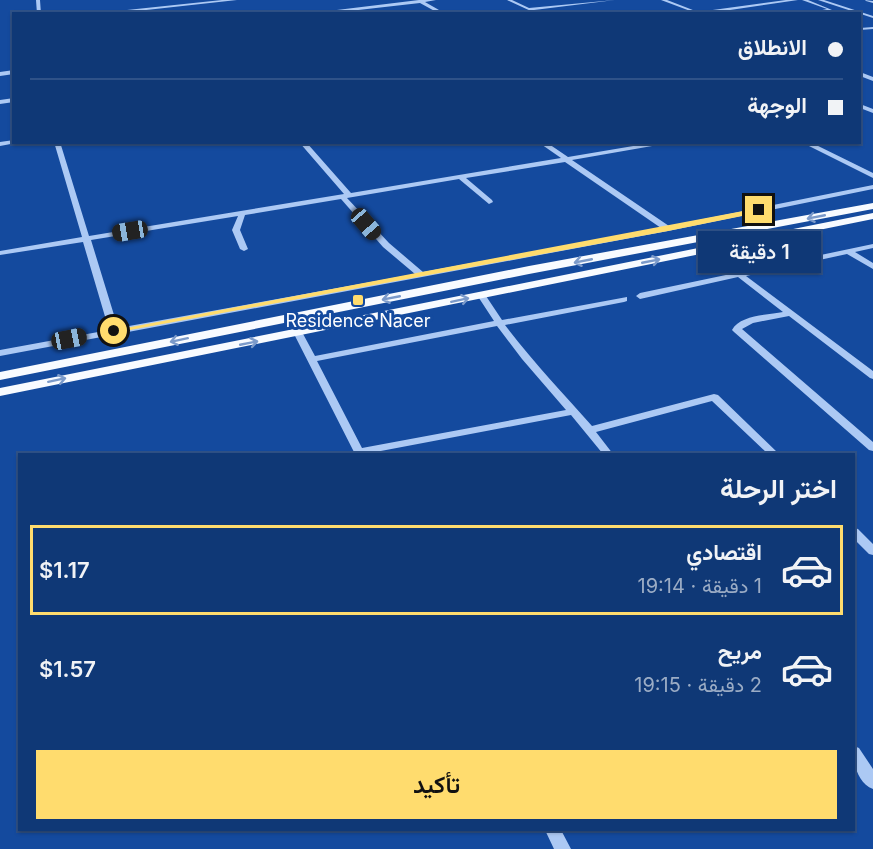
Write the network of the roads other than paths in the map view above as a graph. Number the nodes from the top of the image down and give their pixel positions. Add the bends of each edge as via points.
1 (235, 0) edge
2 (434, 0) edge
3 (509, 0) edge
4 (613, 0) edge
5 (663, 0) edge
6 (796, 0) edge
7 (804, 0) edge
8 (820, 0) edge
9 (419, 1) edge
10 (339, 6) dead end
11 (736, 8) junction
12 (528, 9) junction
13 (345, 10) junction
14 (833, 10) junction
15 (112, 12) edge
16 (326, 12) edge
17 (348, 12) edge
18 (440, 12) edge
19 (533, 12) edge
20 (696, 12) edge
21 (706, 12) edge
22 (747, 12) edge
23 (820, 12) edge
24 (838, 12) edge
25 (855, 12) edge
26 (873, 18) edge
27 (861, 19) edge
28 (873, 23) edge
29 (58, 144) edge
30 (304, 144) edge
31 (544, 144) edge
32 (659, 144) edge
33 (808, 144) edge
34 (564, 159) junction
35 (873, 176) edge
36 (461, 177) junction
37 (873, 187) edge
38 (345, 195) junction
39 (489, 202) dead end
40 (873, 206) edge
41 (241, 212) junction
42 (873, 216) edge
43 (668, 229) junction
44 (86, 238) junction
45 (873, 246) edge
46 (244, 249) dead end
47 (848, 251) junction
48 (0, 253) edge
49 (873, 267) edge
50 (420, 274) junction
51 (739, 274) junction
52 (481, 295) junction
53 (640, 296) dead end
54 (624, 299) dead end
55 (792, 313) junction
56 (498, 323) junction
57 (114, 331) junction
58 (300, 334) junction
59 (0, 353) edge
60 (313, 359) junction
61 (0, 376) edge
62 (873, 376) edge
63 (0, 392) edge
64 (575, 411) junction
65 (590, 430) junction
66 (873, 448) edge
67 (359, 453) edge
68 (607, 453) edge
69 (773, 453) edge
70 (855, 533) edge
71 (873, 551) edge
72 (855, 755) edge
73 (873, 782) edge
74 (553, 831) edge
75 (562, 849) edge

1 - 15 street
2 - 9 street
3 - 12 street
4 - 12 street
5 - 20 street
6 - 11 street
7 - 14 street
8 - 25 street
9 - 13 street
9 - 18 street
10 - 13 street
11 - 21 street
11 - 22 street
12 - 19 street
13 - 16 street
13 - 17 street
14 - 23 street
14 - 24 street
26 - 27 street
27 - 28 street
29 - 44 street
30 - 38 street
31 - 34 street
32 - 34 street
33 - 35 street
34 - 36 street
34 - 43 street
36 - 38 street
36 - 39 street
37 - 43 street
38 - 41 street
38 - 50 street via 386,245
40 -> 61 main road
41 - 44 street
41 - 46 street via 236,230
52 -> 42 main road
43 - 50 street
44 - 48 street
44 - 57 street
45 - 47 street
47 - 49 street
47 - 51 street
50 - 57 street
51 - 53 street
51 - 55 street
52 - 56 street
58 -> 52 main road
54 - 56 street
55 - 62 street
55 - 66 street via 750,321 737,330
56 - 60 street
56 - 64 street
57 - 59 street
58 - 60 street
63 -> 58 main road
60 - 67 street
64 - 65 street
64 - 67 street
65 - 68 street
65 - 69 street via 714,397
70 - 71 street
72 - 73 street
74 - 75 street

